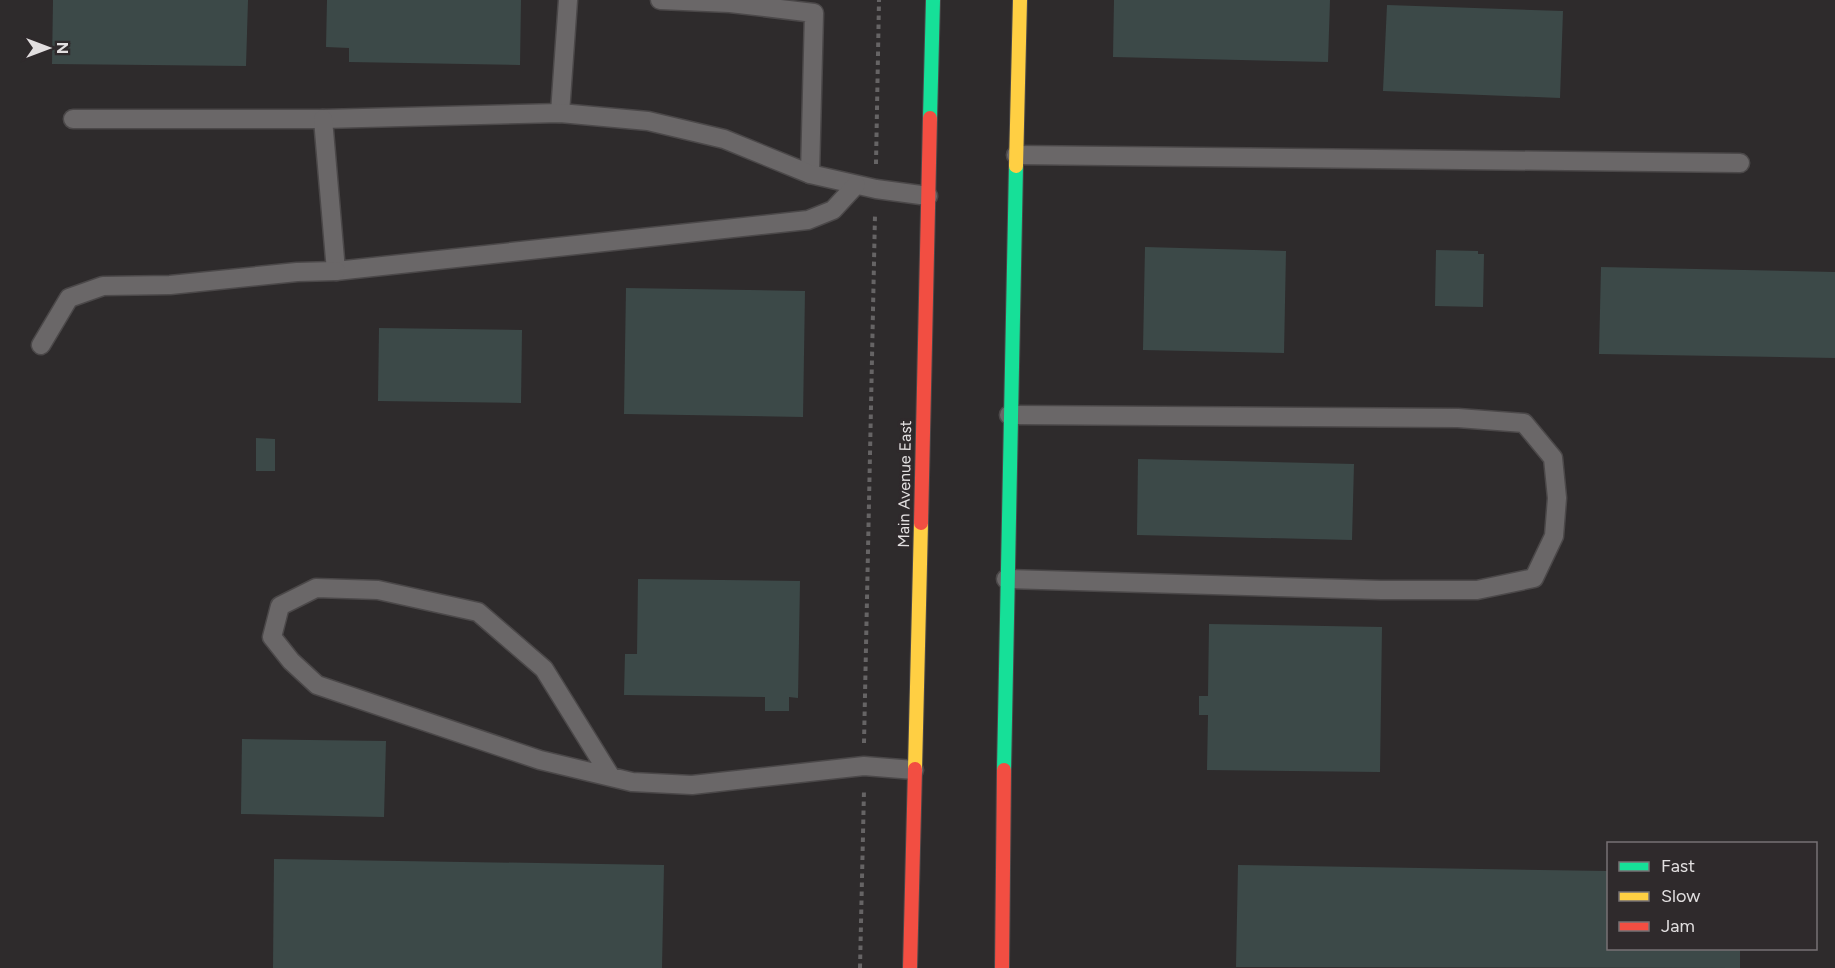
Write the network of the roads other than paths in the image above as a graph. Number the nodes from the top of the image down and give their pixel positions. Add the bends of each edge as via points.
1 (568, 0) edge
2 (660, 0) edge
3 (933, 0) edge
4 (1020, 0) edge
5 (560, 113) junction
6 (73, 119) dead end
7 (323, 119) junction
8 (1016, 155) junction
9 (1740, 163) dead end
10 (810, 174) junction
11 (856, 185) junction
12 (928, 196) junction
13 (336, 271) junction
14 (41, 345) dead end
15 (1010, 415) junction
16 (1006, 579) junction
17 (914, 770) junction
18 (611, 777) junction
19 (910, 968) edge
20 (1002, 968) edge

1 - 5 lane
2 - 10 lane via 814,13
3 - 12 main road, Main Avenue East
4 - 8 main road
5 - 7 lane
5 - 10 lane via 648,121 724,139
6 - 7 lane
7 - 13 lane
8 - 9 lane
8 - 15 main road
10 - 11 lane
11 - 12 lane
11 - 13 lane via 833,210 808,220
12 - 17 main road, Main Avenue East
13 - 14 lane via 170,285 103,286 69,298
15 - 16 main road
15 - 16 lane via 1458,418 1524,423 1553,458 1557,498 1554,536 1534,578 1477,590
16 - 20 main road
17 - 18 lane via 864,766 692,785
17 - 19 main road, Main Avenue East
18 - 18 lane via 544,669 478,612 378,590 316,588 280,606 272,637 317,685 540,760

